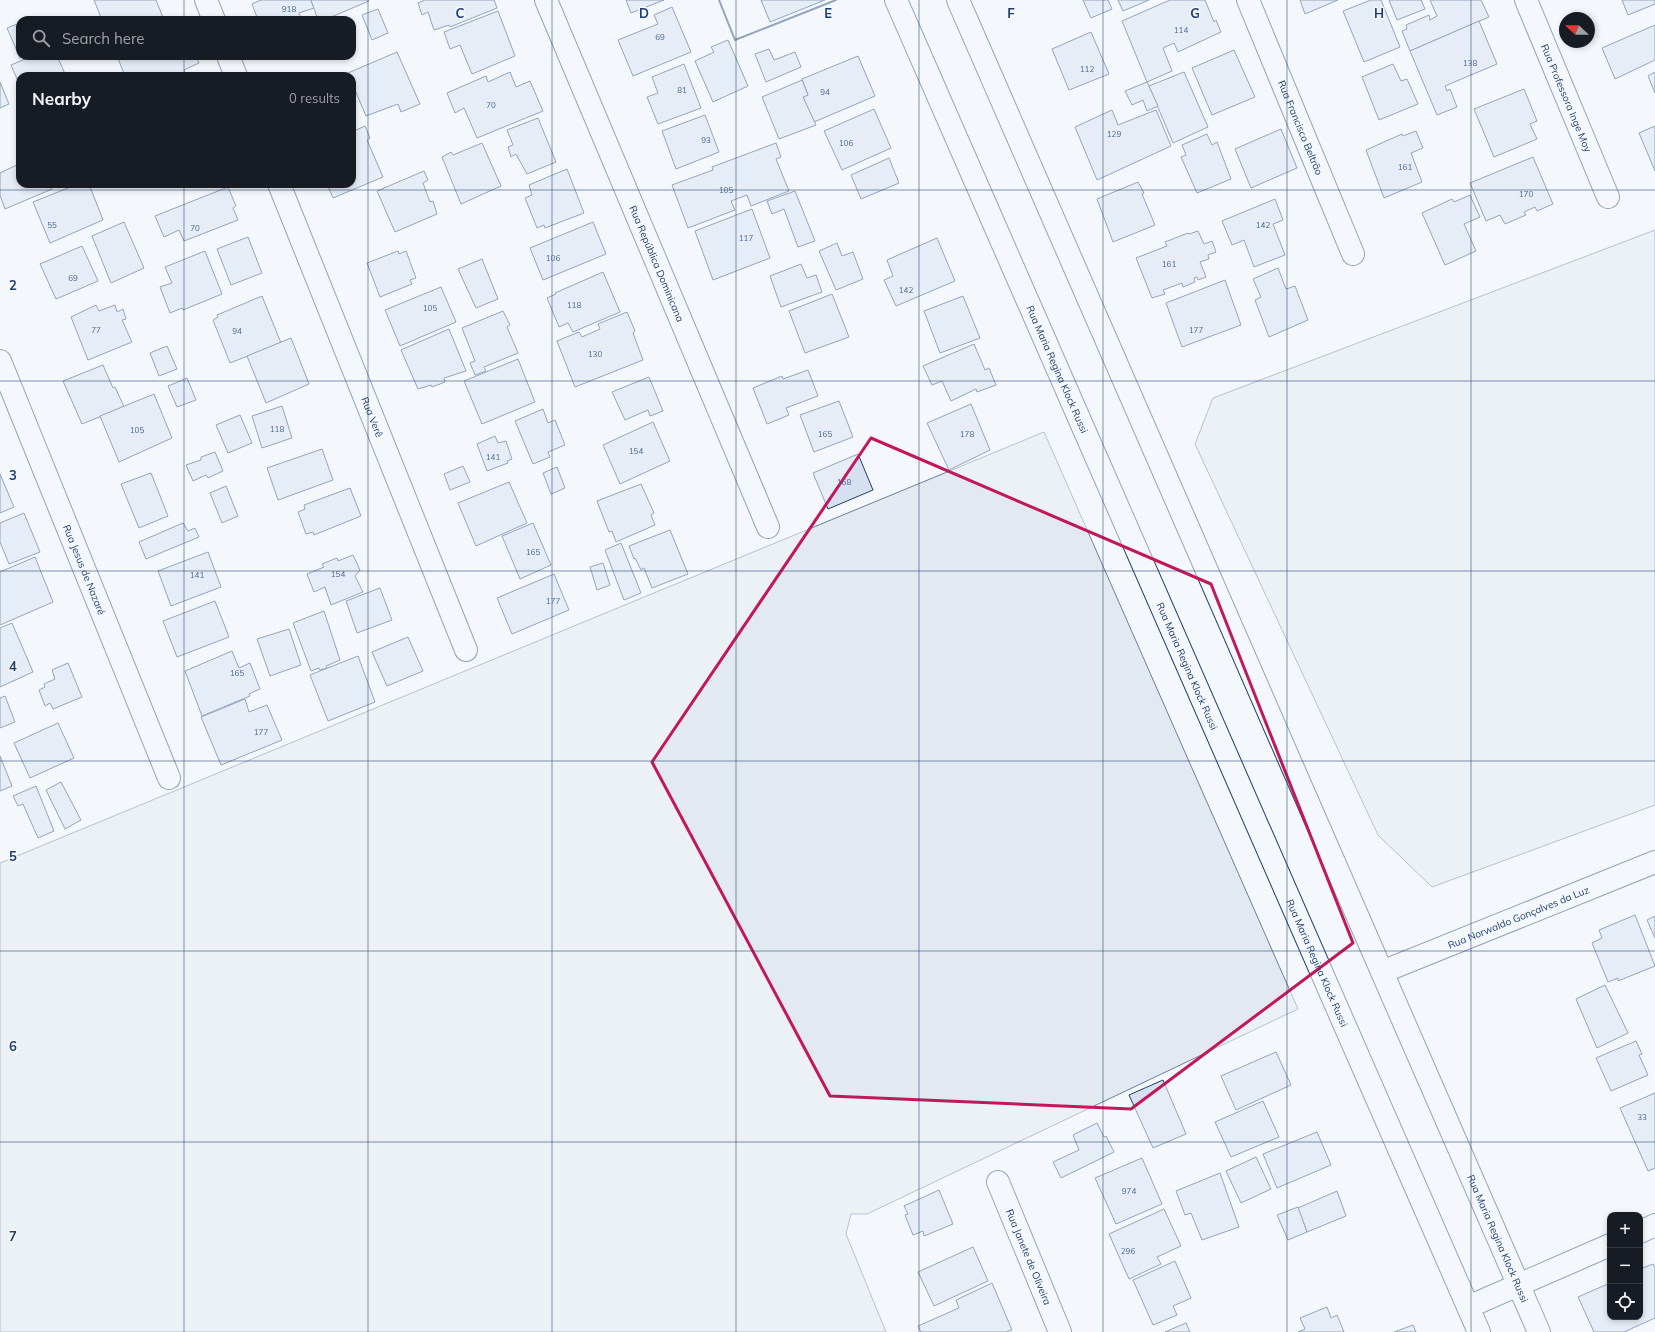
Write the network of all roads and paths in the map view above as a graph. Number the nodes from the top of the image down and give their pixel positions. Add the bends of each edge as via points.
1 (206, 0) edge
2 (546, 0) edge
3 (896, 0) edge
4 (958, 0) edge
5 (1248, 0) edge
6 (1526, 0) edge
7 (212, 16) edge
8 (230, 60) edge
9 (234, 72) edge
10 (281, 188) edge
11 (1608, 197) dead end
12 (1353, 254) dead end
13 (0, 361) edge
14 (768, 526) dead end
15 (466, 650) dead end
16 (169, 778) dead end
17 (1655, 862) edge
18 (1382, 972) junction
19 (998, 1182) dead end
20 (1655, 1225) edge
21 (1643, 1231) edge
22 (1607, 1246) edge
23 (1519, 1284) junction
24 (1468, 1307) junction
25 (1060, 1332) edge
26 (1479, 1332) edge
27 (1539, 1332) edge

1 - 7 street
2 - 14 street, Rua República Dominicana
3 - 24 street, Rua Maria Regina Klock Russi
4 - 18 street, Rua Maria Regina Klock Russi
5 - 12 street, Rua Francisco Beltrão
6 - 11 street, Rua Professora Inge Moy
8 - 9 street
10 - 15 street, Rua Verê
13 - 16 street, Rua Jesus de Nazaré
17 - 18 street, Rua Norwaldo Gonçalves da Luz
18 - 23 street, Rua Maria Regina Klock Russi
19 - 25 street, Rua Janete de Oliveira
20 - 21 street
22 - 23 street
23 - 24 street
23 - 27 street, Rua Maria Regina Klock Russi
24 - 26 street, Rua Maria Regina Klock Russi

